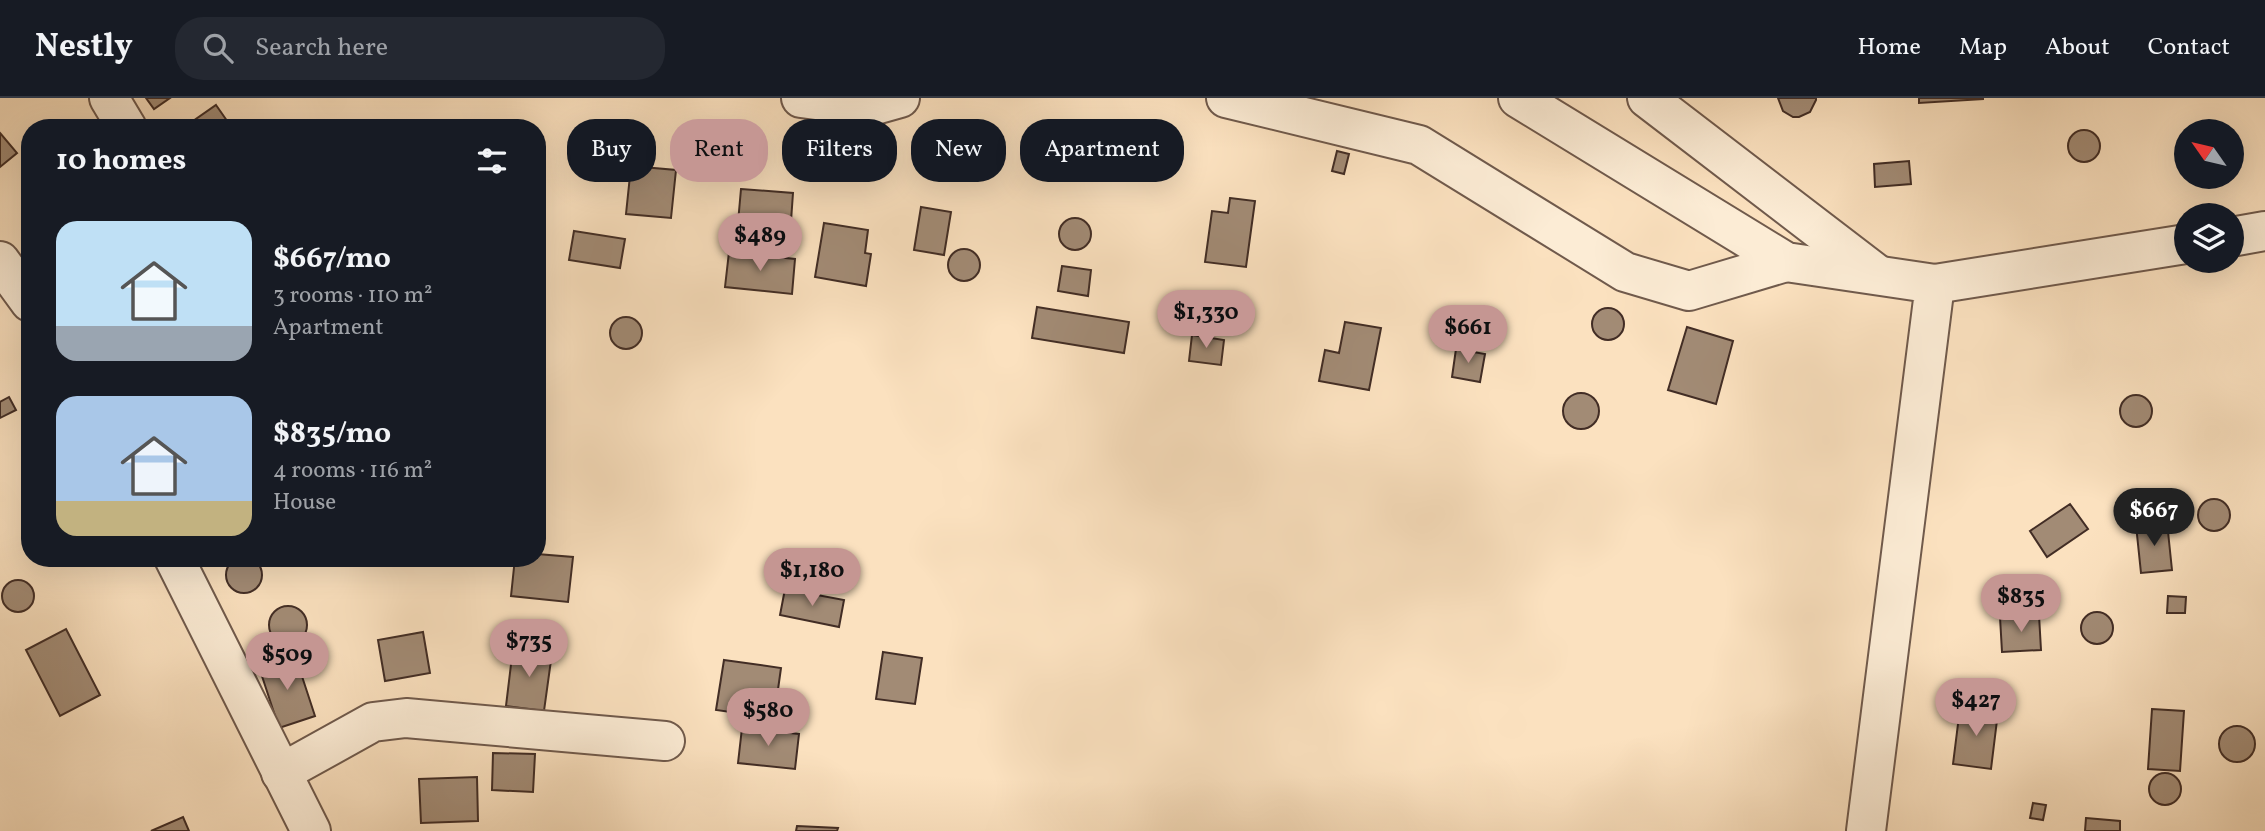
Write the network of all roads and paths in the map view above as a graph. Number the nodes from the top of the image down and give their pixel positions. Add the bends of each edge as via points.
1 (109, 98) edge
2 (801, 98) edge
3 (900, 98) edge
4 (1226, 98) edge
5 (1518, 98) edge
6 (1647, 98) edge
7 (122, 119) edge
8 (2265, 231) edge
9 (2244, 235) edge
10 (2174, 246) edge
11 (0, 261) edge
12 (1786, 262) junction
13 (1879, 276) junction
14 (1935, 284) junction
15 (21, 290) edge
16 (178, 567) edge
17 (665, 741) dead end
18 (281, 773) junction
19 (311, 831) edge
20 (1866, 831) edge

1 - 7 street
2 - 3 street via 868,107
4 - 12 street via 1419,145 1625,272 1689,291
5 - 12 street
6 - 13 street
8 - 9 street
10 - 14 street
11 - 15 street
12 - 13 street
13 - 14 street
14 - 20 street
16 - 18 street
17 - 18 street via 406,718 373,722
18 - 19 street

